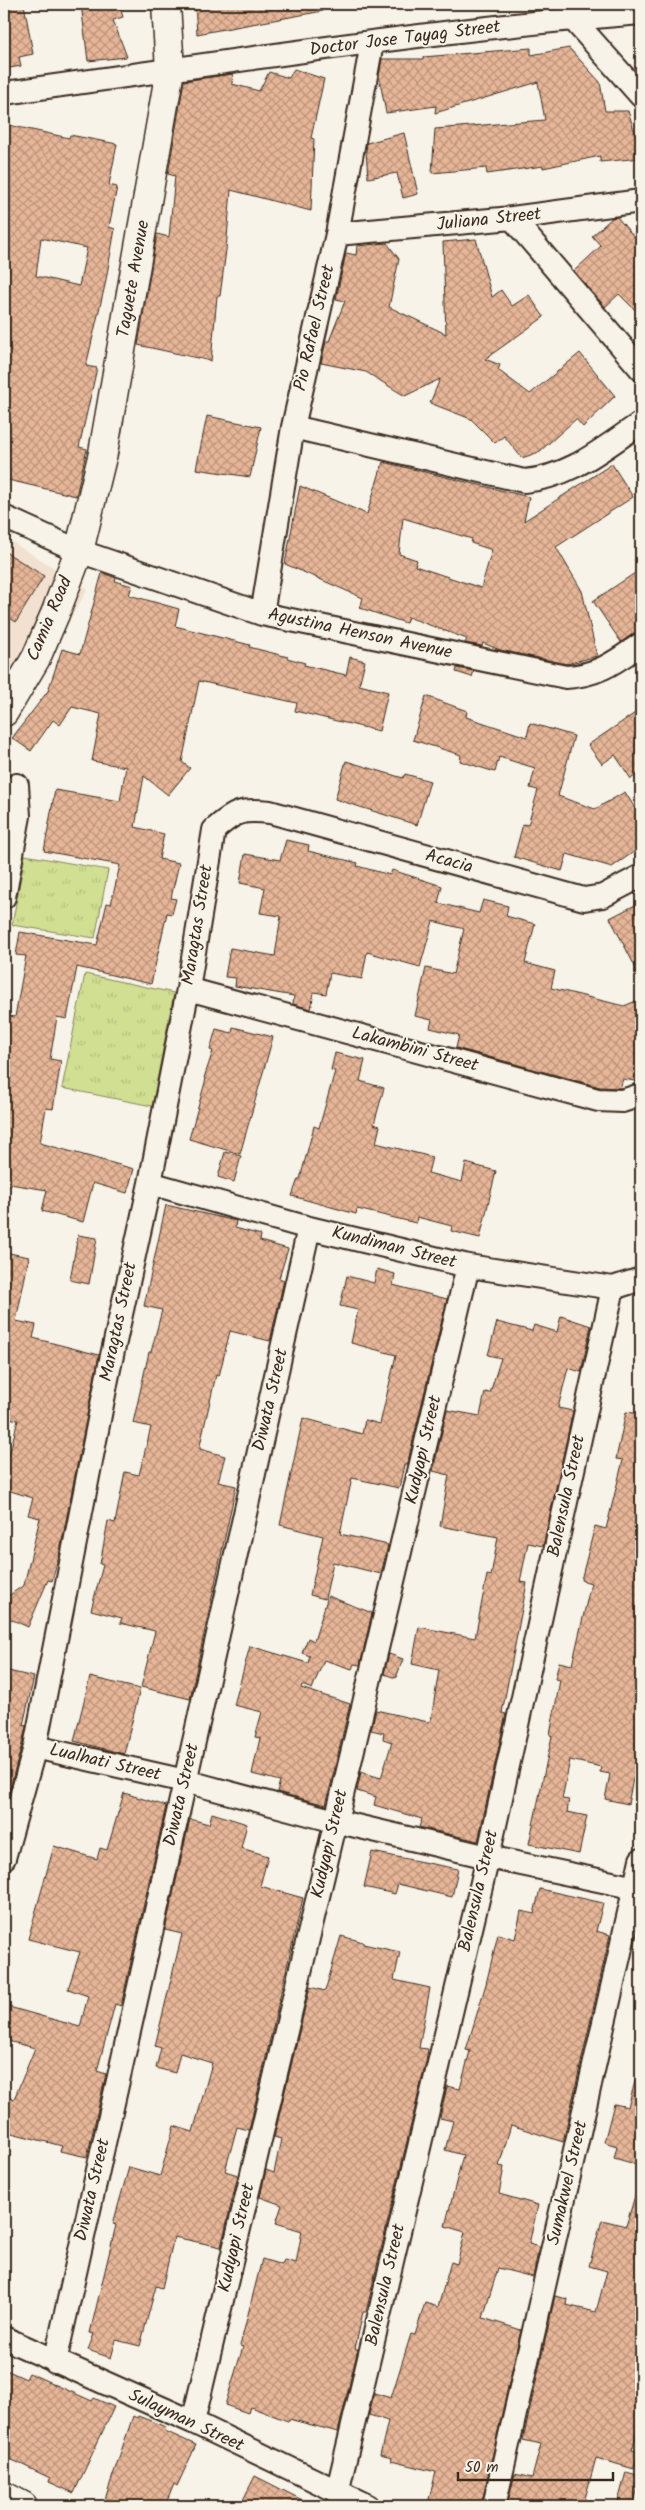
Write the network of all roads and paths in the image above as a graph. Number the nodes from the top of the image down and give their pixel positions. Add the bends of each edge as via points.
1 (166, 4) edge
2 (641, 13) edge
3 (572, 18) junction
4 (372, 43) junction
5 (170, 70) junction
6 (4, 93) edge
7 (641, 96) edge
8 (641, 201) edge
9 (512, 218) junction
10 (336, 234) junction
11 (641, 369) edge
12 (641, 423) edge
13 (293, 428) junction
14 (4, 517) edge
15 (79, 551) junction
16 (262, 614) junction
17 (641, 644) edge
18 (4, 712) edge
19 (17, 785) dead end
20 (254, 810) joint
21 (641, 876) edge
22 (4, 897) edge
23 (188, 989) junction
24 (641, 1094) edge
25 (150, 1183) junction
26 (309, 1228) junction
27 (468, 1266) junction
28 (641, 1279) edge
29 (613, 1288) junction
30 (35, 1747) junction
31 (185, 1781) junction
32 (335, 1821) junction
33 (488, 1857) junction
34 (4, 1858) edge
35 (641, 1860) edge
36 (638, 1888) edge
37 (4, 2338) edge
38 (55, 2362) junction
39 (193, 2422) junction
40 (337, 2493) junction
41 (4, 2496) edge
42 (23, 2506) edge
43 (368, 2506) edge
44 (494, 2506) edge

1 - 5 street, Taguete Avenue
2 - 3 street, Doctor Jose Tayag Street
3 - 4 street, Doctor Jose Tayag Street
3 - 7 street
4 - 5 street, Doctor Jose Tayag Street
4 - 10 street, Pio Rafael Street
5 - 6 street, Doctor Jose Tayag Street
5 - 15 street, Taguete Avenue via 103,453
8 - 9 street, Juliana Street
9 - 10 street, Juliana Street
9 - 11 street
10 - 13 street, Pio Rafael Street
12 - 13 street via 569,471 544,480 524,481
13 - 16 street, Pio Rafael Street
14 - 15 street, Agustina Henson Avenue
15 - 16 street, Agustina Henson Avenue
15 - 18 street, Camia Road via 36,658
16 - 17 street, Agustina Henson Avenue via 566,677 588,675 603,669
19 - 22 street via 19,816
20 - 21 street, Acacia via 584,899 603,896
20 - 23 street, Maragtas Street via 231,814 214,830
23 - 24 street, Lakambini Street via 598,1100 622,1102
23 - 25 street, Maragtas Street
25 - 26 street, Kundiman Street
25 - 30 street, Maragtas Street via 108,1368
26 - 27 street, Kundiman Street
26 - 31 street, Diwata Street
27 - 29 street, Kundiman Street
27 - 32 street, Kudyapi Street
28 - 29 street, Kundiman Street
29 - 33 street, Balensula Street
30 - 31 street, Lualhati Street
30 - 34 street, Maragtas Street
31 - 32 street, Lualhati Street
31 - 38 street, Diwata Street
32 - 33 street, Lualhati Street
32 - 39 street, Kudyapi Street
33 - 36 street, Lualhati Street
33 - 40 street, Balensula Street
35 - 36 street, Sumakwel Street
36 - 44 street, Sumakwel Street
37 - 38 street, Sulayman Street
38 - 39 street, Sulayman Street
39 - 40 street, Sulayman Street
40 - 43 street, Sulayman Street
41 - 42 street

